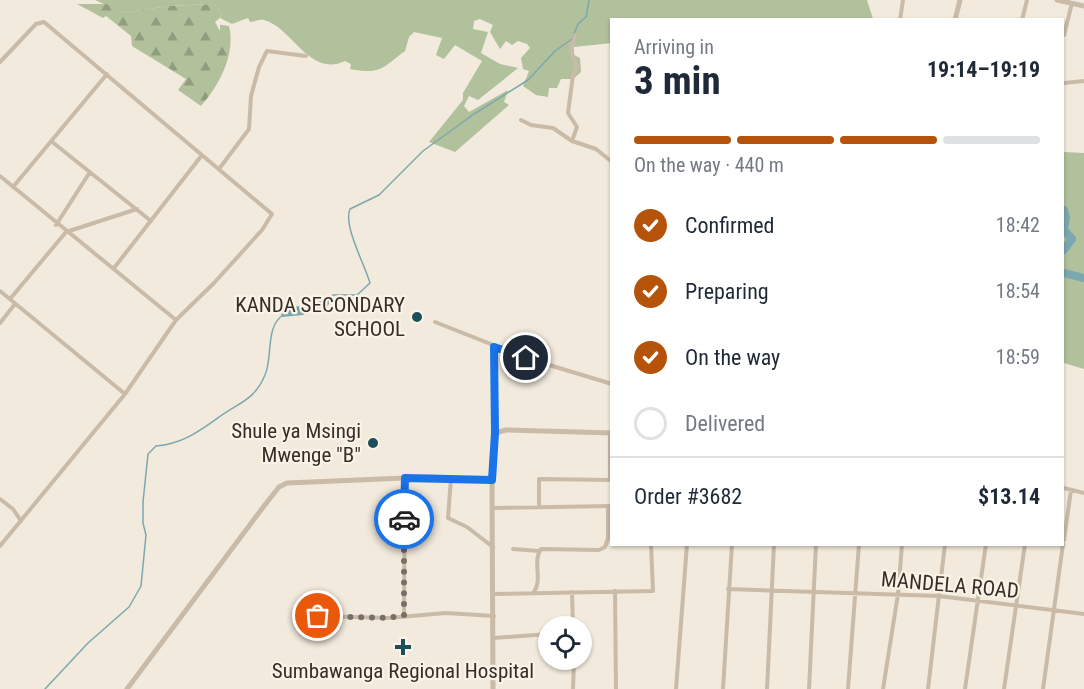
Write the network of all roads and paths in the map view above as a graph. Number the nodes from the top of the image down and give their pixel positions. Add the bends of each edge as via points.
1 (903, 0) edge
2 (960, 0) edge
3 (1027, 0) edge
4 (1058, 0) edge
5 (1072, 3) junction
6 (1084, 6) edge
7 (900, 18) edge
8 (956, 18) edge
9 (1022, 18) edge
10 (575, 35) dead end
11 (1064, 35) edge
12 (306, 56) dead end
13 (0, 62) edge
14 (107, 74) junction
15 (1064, 76) edge
16 (1084, 81) edge
17 (1071, 82) junction
18 (1064, 83) edge
19 (521, 120) dead end
20 (51, 141) junction
21 (572, 141) junction
22 (202, 155) junction
23 (610, 160) edge
24 (219, 169) junction
25 (90, 172) junction
26 (0, 176) edge
27 (12, 187) junction
28 (137, 209) junction
29 (151, 221) junction
30 (56, 225) junction
31 (66, 232) junction
32 (114, 268) junction
33 (0, 291) edge
34 (10, 299) junction
35 (15, 304) junction
36 (176, 320) junction
37 (435, 322) dead end
38 (0, 323) edge
39 (494, 347) junction
40 (610, 383) edge
41 (125, 394) junction
42 (495, 433) junction
43 (610, 433) edge
44 (610, 456) edge
45 (405, 478) junction
46 (451, 478) junction
47 (492, 480) junction
48 (1064, 488) edge
49 (1071, 490) junction
50 (1084, 492) edge
51 (0, 499) edge
52 (610, 506) edge
53 (539, 507) junction
54 (492, 508) junction
55 (13, 509) junction
56 (26, 514) junction
57 (21, 521) junction
58 (1064, 536) edge
59 (0, 546) edge
60 (651, 546) edge
61 (687, 546) edge
62 (732, 546) edge
63 (774, 546) edge
64 (816, 546) edge
65 (859, 546) edge
66 (902, 546) edge
67 (945, 546) edge
68 (986, 546) edge
69 (1025, 546) edge
70 (1062, 546) edge
71 (493, 547) junction
72 (513, 549) dead end
73 (539, 551) junction
74 (728, 589) junction
75 (770, 590) junction
76 (812, 590) junction
77 (615, 591) junction
78 (572, 592) junction
79 (855, 592) junction
80 (533, 593) junction
81 (494, 594) junction
82 (898, 594) junction
83 (939, 596) junction
84 (979, 600) junction
85 (1017, 605) junction
86 (1053, 610) junction
87 (1084, 614) edge
88 (404, 615) junction
89 (318, 616) dead end
90 (494, 616) junction
91 (573, 616) edge
92 (538, 635) edge
93 (494, 638) junction
94 (574, 670) edge
95 (127, 689) edge
96 (493, 689) edge
97 (573, 689) edge
98 (616, 689) edge
99 (676, 689) edge
100 (723, 689) edge
101 (767, 689) edge
102 (809, 689) edge
103 (848, 689) edge
104 (883, 689) edge
105 (928, 689) edge
106 (965, 689) edge
107 (1004, 689) edge
108 (1043, 689) edge

1 - 7 street
2 - 8 street
3 - 9 street
4 - 5 street
5 - 6 street
5 - 11 street
10 - 21 street via 571,50 577,68 568,113 577,127
12 - 24 street via 267,51 251,96 249,129
13 - 14 street via 28,31 42,22
14 - 20 street
14 - 22 street
15 - 17 street
16 - 17 street
17 - 18 street
19 - 21 street via 553,128
20 - 25 street
20 - 27 street
21 - 23 street via 596,149
22 - 24 street
22 - 29 street
24 - 36 street via 272,214 238,257
25 - 28 street
25 - 30 street
26 - 27 street
27 - 30 street
28 - 29 street
28 - 31 street
29 - 32 street
30 - 31 street
31 - 32 street
31 - 34 street
32 - 36 street
33 - 34 street
34 - 35 street
35 - 38 street
35 - 41 street
36 - 41 street
37 - 39 street
39 - 40 street
39 - 42 street
41 - 56 street
42 - 43 street
42 - 47 street
44 - 53 street via 609,480 539,479
45 - 46 street
45 - 88 street
45 - 95 street via 299,481 279,487
46 - 47 street
46 - 71 street via 448,518
47 - 54 street
48 - 49 street
49 - 50 street
49 - 58 street
51 - 55 street
52 - 53 street
52 - 73 street via 605,548
53 - 54 street
54 - 71 street
55 - 56 street
55 - 57 street
56 - 57 street
57 - 59 street
60 - 77 street via 653,592
61 - 99 street
62 - 74 street
63 - 75 street
64 - 76 street
65 - 79 street
66 - 82 street
67 - 83 street
68 - 84 street
69 - 85 street
70 - 86 street
71 - 81 street
72 - 73 street
73 - 80 street via 538,585
74 - 75 street
74 - 100 street
75 - 76 street
75 - 101 street
76 - 79 street, MANDELA ROAD
76 - 102 street
77 - 78 street
77 - 98 street
78 - 80 street
78 - 91 street
79 - 82 street, MANDELA ROAD
79 - 103 street
80 - 81 street
81 - 90 street
82 - 83 street, MANDELA ROAD
82 - 104 street
83 - 84 street, MANDELA ROAD
83 - 105 street
84 - 85 street, MANDELA ROAD
84 - 106 street
85 - 86 street, MANDELA ROAD
85 - 107 street
86 - 87 street, MANDELA ROAD
86 - 108 street
88 - 89 street
88 - 90 street
90 - 93 street
92 - 93 street
93 - 96 street
94 - 97 street

